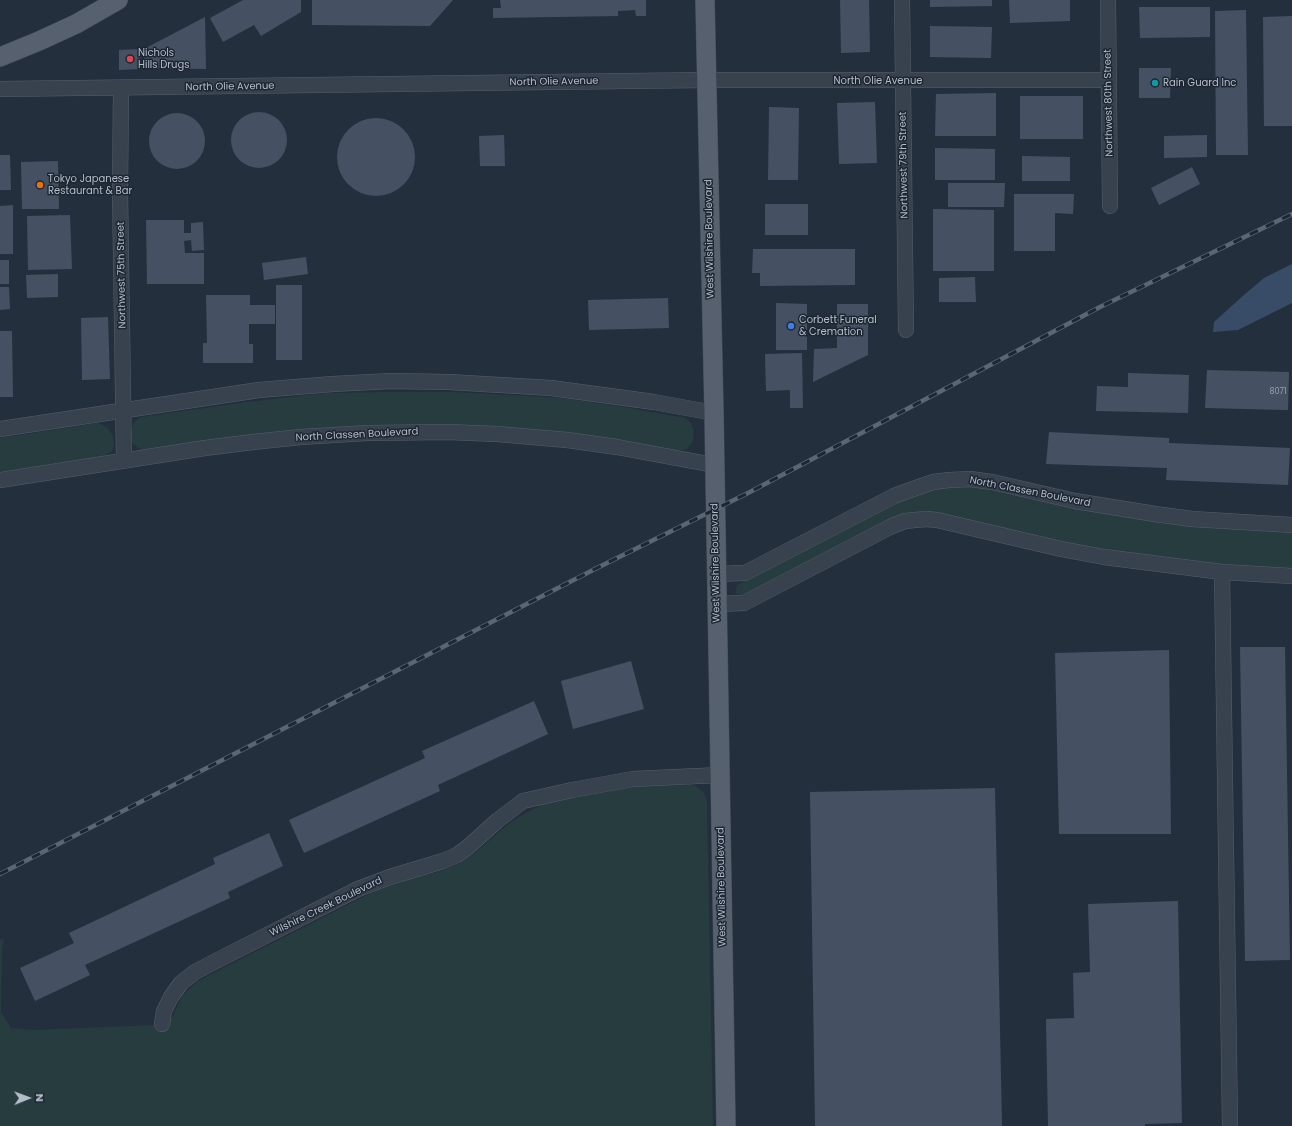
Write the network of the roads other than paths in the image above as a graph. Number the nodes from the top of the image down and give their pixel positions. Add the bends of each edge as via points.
1 (118, 0) edge
2 (705, 0) edge
3 (902, 0) edge
4 (1108, 0) edge
5 (0, 57) edge
6 (707, 80) junction
7 (1108, 80) junction
8 (903, 81) junction
9 (121, 88) junction
10 (0, 90) edge
11 (1110, 206) dead end
12 (906, 330) dead end
13 (124, 410) junction
14 (714, 413) junction
15 (0, 429) edge
16 (124, 461) junction
17 (714, 465) junction
18 (0, 480) edge
19 (1292, 525) edge
20 (1222, 572) junction
21 (716, 574) junction
22 (1292, 576) edge
23 (717, 604) junction
24 (720, 774) junction
25 (162, 1024) dead end
26 (726, 1126) edge
27 (1230, 1126) edge

1 - 5 main road via 76,24
2 - 6 main road, West Wilshire Boulevard
3 - 8 street, Northwest 79th Street
4 - 7 street, Northwest 80th Street
6 - 8 street, North Olie Avenue
6 - 9 street, North Olie Avenue
6 - 14 main road, West Wilshire Boulevard
7 - 8 street, North Olie Avenue
7 - 11 street, Northwest 80th Street
8 - 12 street, Northwest 79th Street
9 - 10 street, North Olie Avenue
9 - 13 street, Northwest 75th Street
13 - 14 street via 274,389 369,382 449,382 558,389
13 - 15 street
13 - 16 street, Northwest 75th Street
14 - 17 main road, West Wilshire Boulevard
16 - 17 street, North Classen Boulevard via 301,437 433,432 567,440
16 - 18 street, North Classen Boulevard
17 - 21 main road, West Wilshire Boulevard
19 - 21 street, North Classen Boulevard via 1192,519 1075,501 992,482 949,480 913,488 894,496 745,573
20 - 22 street
20 - 23 street via 1104,558 937,520 915,519 890,527 744,603
20 - 27 street
21 - 23 main road, West Wilshire Boulevard
23 - 24 main road, West Wilshire Boulevard
24 - 25 street, Wilshire Creek Boulevard via 633,779 523,802 457,855 358,889 195,972 171,997 164,1011
24 - 26 main road, West Wilshire Boulevard

